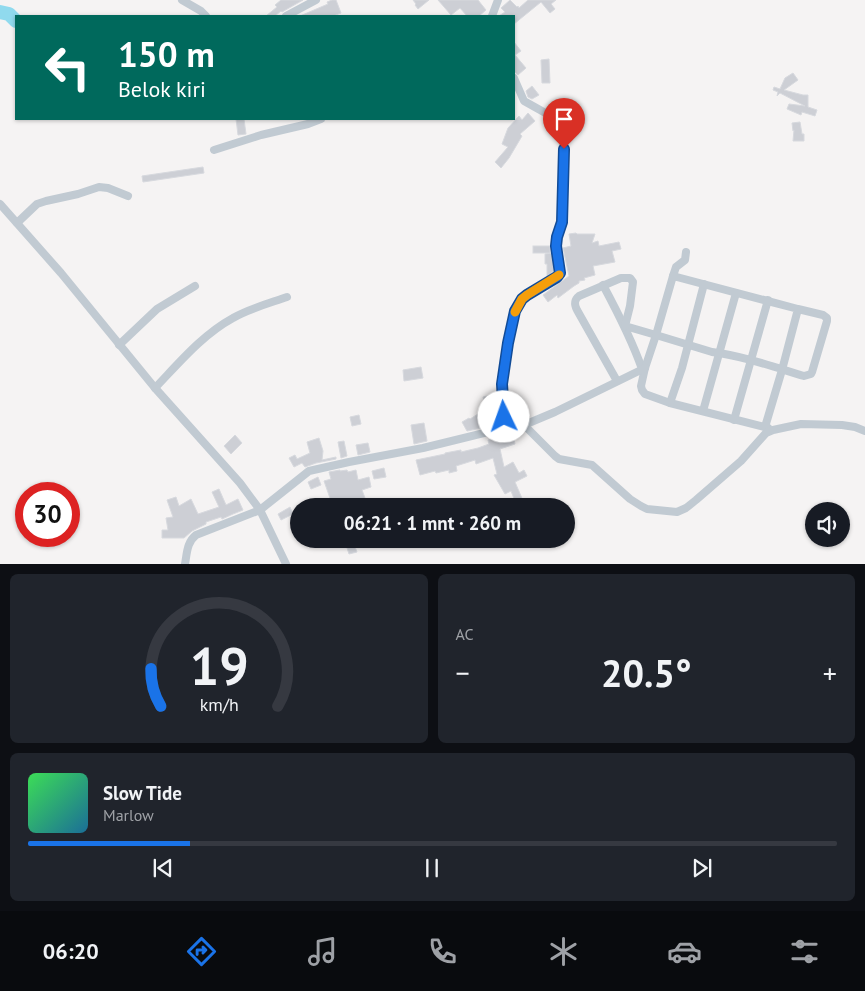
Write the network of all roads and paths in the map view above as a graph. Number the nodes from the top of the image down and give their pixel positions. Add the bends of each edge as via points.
1 (182, 0) edge
2 (316, 0) edge
3 (498, 0) edge
4 (205, 15) edge
5 (288, 15) edge
6 (492, 15) edge
7 (515, 83) edge
8 (318, 120) edge
9 (214, 150) dead end
10 (128, 196) dead end
11 (0, 204) edge
12 (17, 223) junction
13 (686, 252) dead end
14 (672, 276) junction
15 (704, 284) junction
16 (603, 285) junction
17 (195, 286) dead end
18 (736, 293) junction
19 (287, 297) dead end
20 (768, 300) junction
21 (798, 308) junction
22 (625, 326) junction
23 (656, 335) junction
24 (688, 344) junction
25 (119, 345) junction
26 (719, 353) junction
27 (751, 361) junction
28 (643, 368) junction
29 (782, 370) junction
30 (616, 381) junction
31 (155, 388) junction
32 (670, 403) junction
33 (702, 411) junction
34 (734, 420) junction
35 (524, 425) junction
36 (505, 428) junction
37 (769, 428) junction
38 (865, 431) edge
39 (260, 510) junction
40 (185, 564) edge
41 (286, 564) edge

1 - 4 street
2 - 5 street
3 - 6 street
7 - 36 street via 524,100 551,117 563,134 562,222 556,246 561,270 557,277 522,299 515,311 502,384
8 - 9 street
10 - 12 street via 99,188 37,204
11 - 12 street
12 - 25 street
13 - 14 street via 685,260 676,266
14 - 15 street
14 - 23 street
15 - 18 street
15 - 24 street
16 - 22 street
16 - 22 street via 621,278 632,280
16 - 30 street via 579,296 575,306
17 - 25 street via 158,309
18 - 20 street
18 - 26 street
19 - 31 street via 234,317 222,325 197,344
20 - 21 street
20 - 27 street
21 - 29 street
21 - 29 street via 823,316 827,321 811,374 804,376
22 - 23 street
22 - 28 street
23 - 24 street
23 - 28 street
24 - 26 street
24 - 32 street
25 - 31 street
26 - 27 street
26 - 33 street
27 - 29 street
27 - 34 street
28 - 30 street
28 - 32 street via 643,392
29 - 37 street
30 - 35 street
31 - 39 street
32 - 33 street
33 - 34 street
34 - 37 street
35 - 36 street
35 - 37 street via 559,459 592,465 641,506 677,512 741,461
36 - 39 street via 309,471
37 - 38 street via 824,424
39 - 40 street via 196,535 188,545
39 - 41 street

